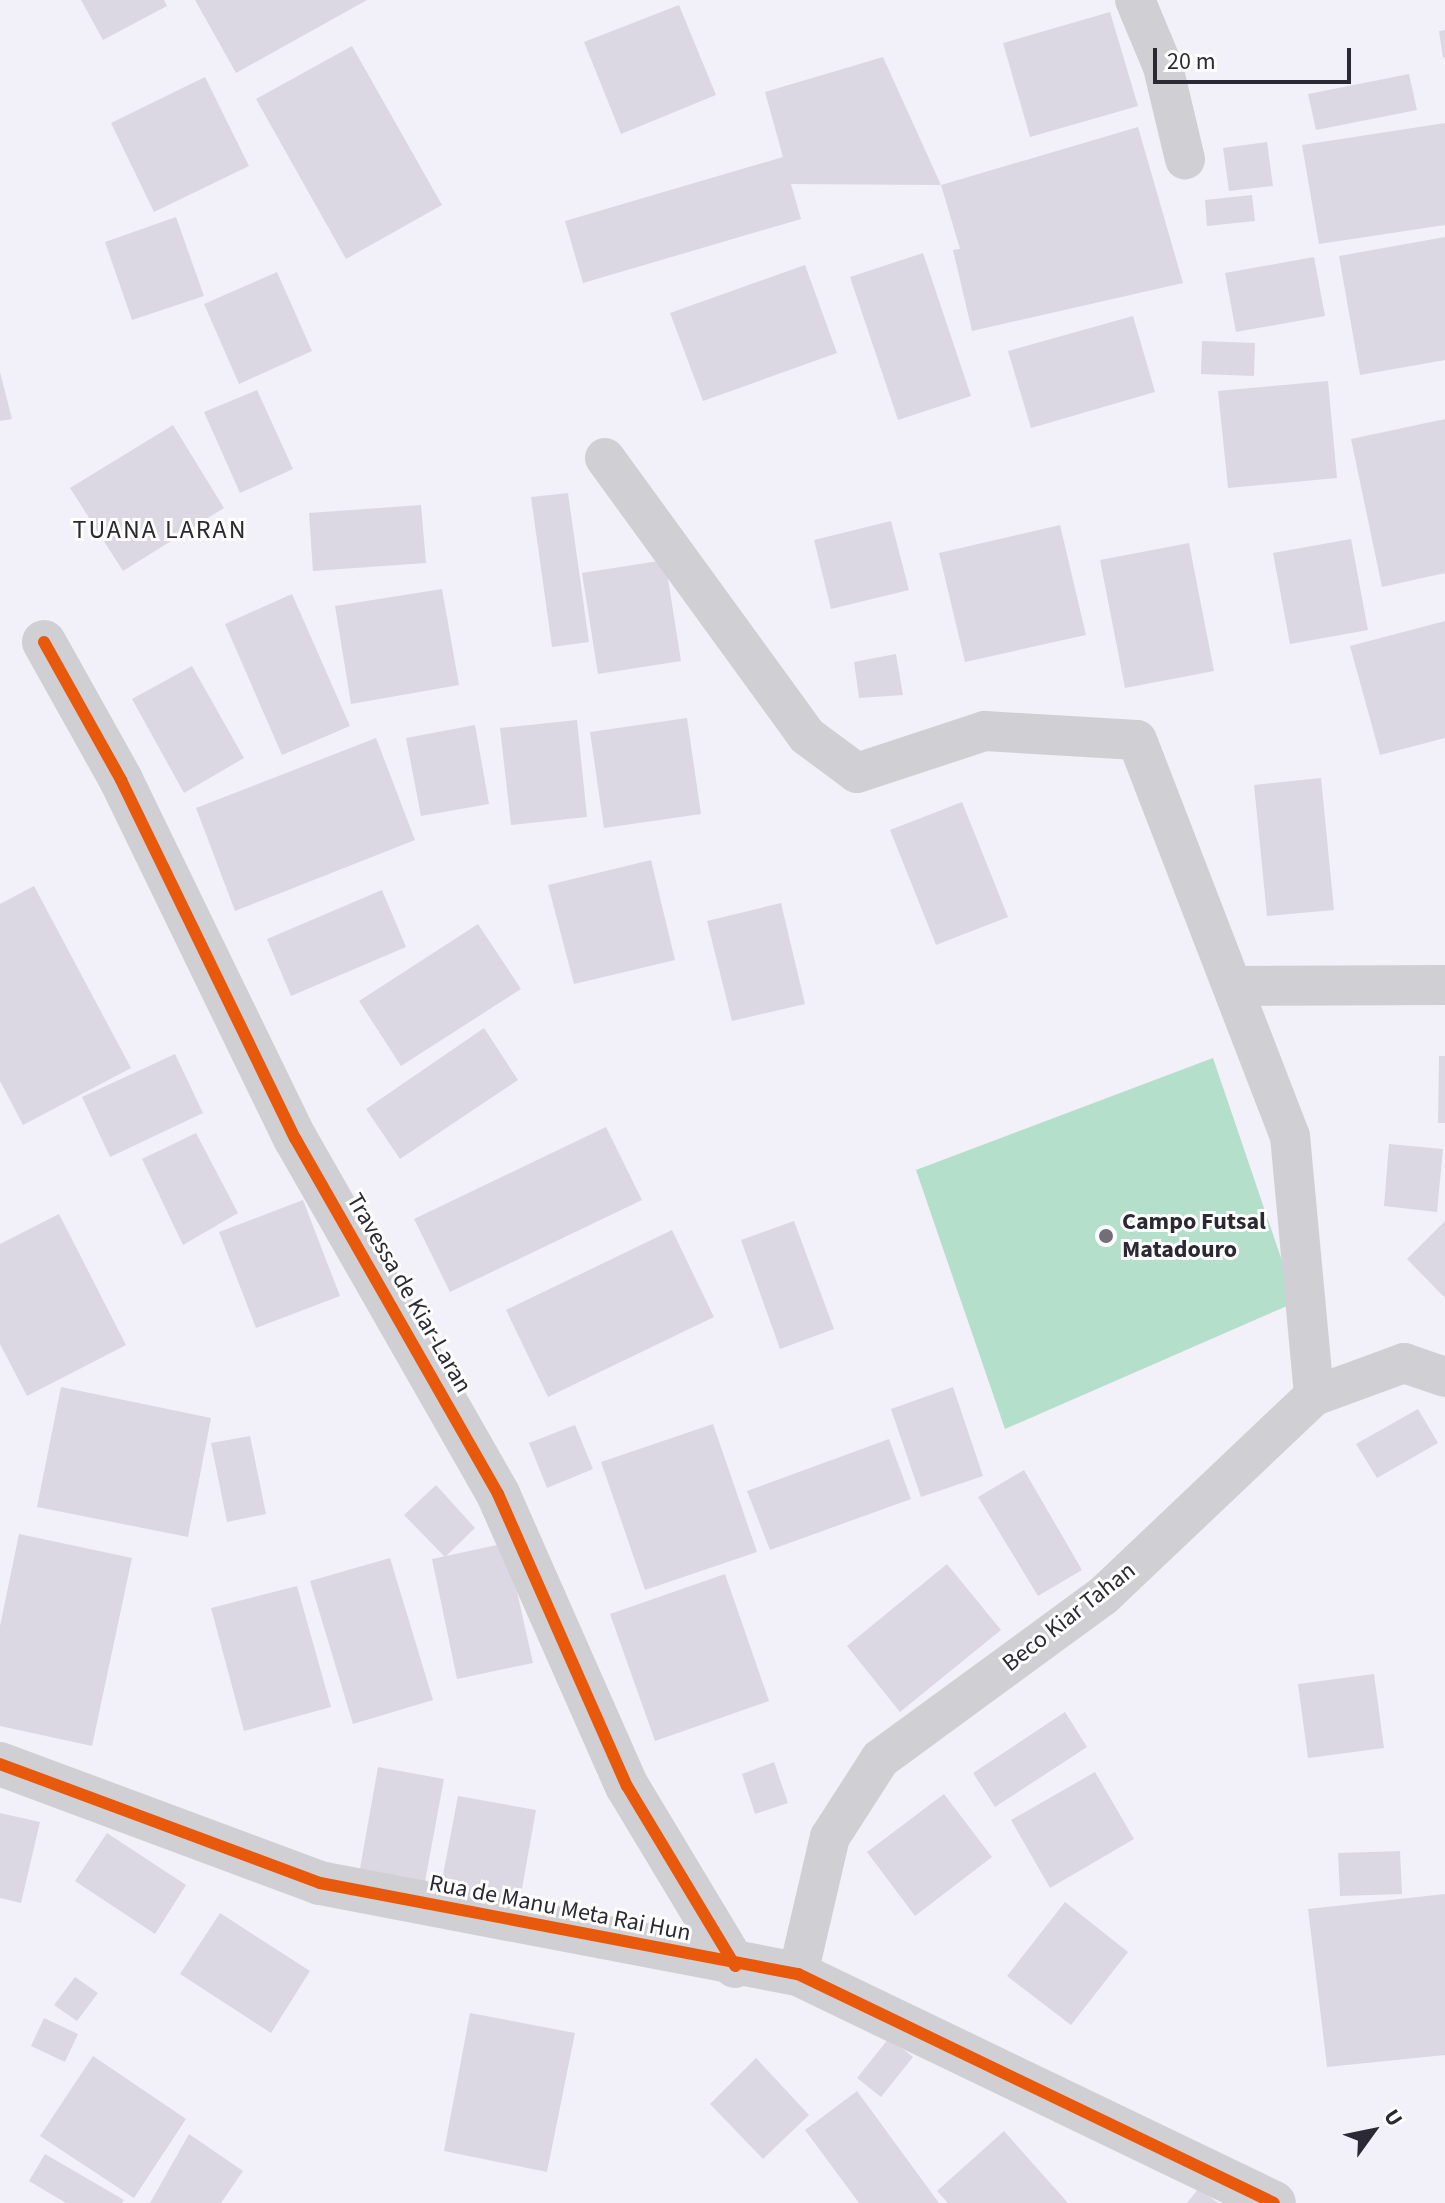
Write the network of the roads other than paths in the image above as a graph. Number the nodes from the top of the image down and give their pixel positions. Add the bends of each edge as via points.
1 (1135, 0) edge
2 (1185, 159) dead end
3 (605, 458) dead end
4 (44, 642) dead end
5 (1445, 985) edge
6 (1234, 986) junction
7 (1445, 1377) edge
8 (1314, 1396) junction
9 (0, 1764) edge
10 (735, 1966) junction
11 (798, 1974) junction
12 (1274, 2203) edge

1 - 2 lane via 1163,67
3 - 6 lane via 807,736 857,773 985,731 1137,740
4 - 10 street, Travessa de Kiar-Laran via 121,780 295,1138 498,1494 627,1786
5 - 6 lane
6 - 8 lane via 1290,1136
7 - 8 lane, Beco Kiar Tahan via 1404,1363
8 - 11 lane, Beco Kiar Tahan via 1103,1596 880,1759 830,1837
9 - 10 street, Rua de Manu Meta Rai Hun via 320,1883
10 - 11 street, Rua de Manu Meta Rai Hun
11 - 12 street, Rua de Manu Meta Rai Hun

